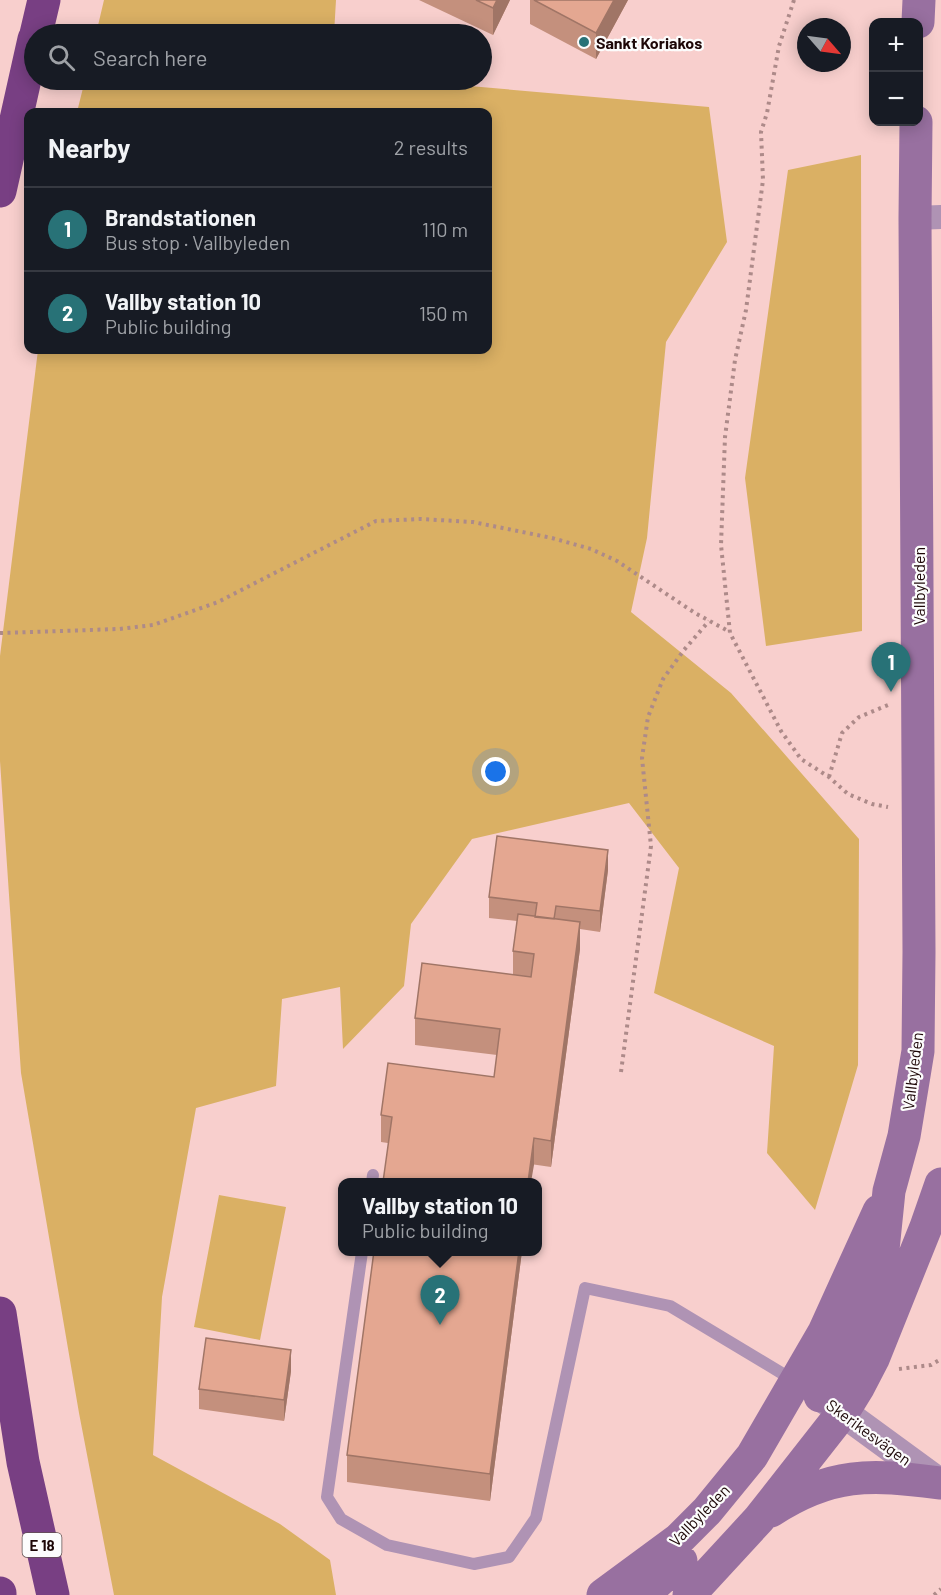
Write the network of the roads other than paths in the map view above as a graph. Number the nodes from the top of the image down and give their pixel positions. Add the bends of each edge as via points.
1 (44, 0) edge
2 (919, 0) edge
3 (918, 18) edge
4 (38, 24) edge
5 (24, 85) edge
6 (917, 126) edge
7 (0, 191) edge
8 (928, 217) edge
9 (941, 1184) edge
10 (361, 1256) edge
11 (0, 1313) edge
12 (820, 1396) junction
13 (752, 1456) junction
14 (940, 1484) edge
15 (759, 1519) junction
16 (53, 1595) edge
17 (603, 1595) edge
18 (643, 1595) edge
19 (689, 1595) edge

1 - 4 highway
2 - 3 main road
5 - 7 highway
6 - 8 main road, Vallbyleden
8 - 12 main road, Vallbyleden via 918,1040 904,1136 889,1191 824,1332
9 - 12 main road, Vallbyleden via 873,1359
10 - 12 lane via 327,1497 341,1519 387,1545 474,1564 509,1557 536,1518 585,1288 670,1306
11 - 16 highway, E 18 via 23,1462
12 - 13 main road, Vallbyleden
12 - 14 street, Skerikesvägen
12 - 15 main road, Vallbyleden
13 - 17 main road, Vallbyleden via 680,1539
13 - 18 main road via 753,1470 730,1506 677,1566
14 - 15 main road via 874,1476 845,1479 796,1495
15 - 19 main road, Vallbyleden

